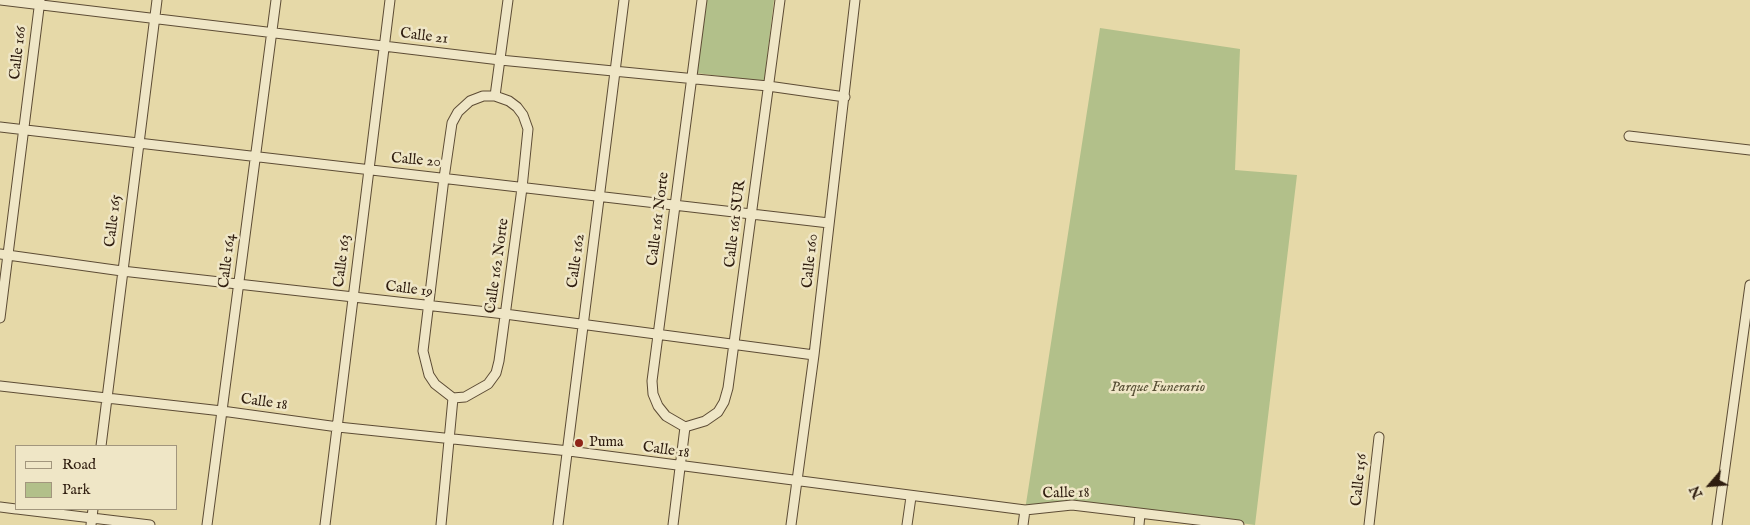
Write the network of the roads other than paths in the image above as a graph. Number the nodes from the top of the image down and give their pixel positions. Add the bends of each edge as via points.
1 (0, 0) edge
2 (156, 0) edge
3 (276, 0) edge
4 (390, 0) edge
5 (508, 0) edge
6 (624, 0) edge
7 (702, 0) edge
8 (780, 0) edge
9 (855, 0) edge
10 (40, 2) edge
11 (154, 18) junction
12 (271, 34) junction
13 (384, 46) junction
14 (500, 60) junction
15 (614, 73) junction
16 (692, 78) junction
17 (768, 86) junction
18 (495, 96) junction
19 (845, 97) junction
20 (0, 127) edge
21 (23, 130) junction
22 (1629, 136) dead end
23 (138, 142) junction
24 (1750, 150) edge
25 (254, 157) junction
26 (369, 171) junction
27 (444, 178) junction
28 (522, 188) junction
29 (599, 197) junction
30 (675, 204) junction
31 (751, 214) junction
32 (829, 223) junction
33 (4, 255) edge
34 (122, 271) junction
35 (239, 284) junction
36 (1750, 285) edge
37 (352, 297) junction
38 (428, 306) junction
39 (505, 314) junction
40 (0, 318) edge
41 (582, 324) junction
42 (658, 334) junction
43 (734, 344) junction
44 (814, 355) junction
45 (0, 386) edge
46 (453, 398) junction
47 (107, 399) junction
48 (222, 411) junction
49 (338, 427) junction
50 (685, 427) junction
51 (1378, 437) dead end
52 (449, 439) junction
53 (101, 445) edge
54 (569, 451) junction
55 (680, 466) junction
56 (796, 482) junction
57 (910, 496) junction
58 (0, 507) edge
59 (15, 509) edge
60 (26, 510) edge
61 (1024, 510) junction
62 (1140, 514) junction
63 (92, 517) edge
64 (150, 525) edge
65 (207, 525) edge
66 (325, 525) edge
67 (441, 525) edge
68 (558, 525) edge
69 (673, 525) edge
70 (791, 525) edge
71 (907, 525) edge
72 (1023, 525) edge
73 (1139, 525) edge
74 (1240, 525) edge
75 (1369, 525) edge
76 (1717, 525) edge

1 - 10 street, Calle 21
2 - 11 street, Calle 165
3 - 12 street, Calle 164
4 - 13 street, Calle 163
5 - 14 street
6 - 15 street, Calle 162
7 - 16 street, Calle 161 Norte
8 - 17 street, Calle 161 SUR
9 - 19 street, Calle 160
10 - 11 street, Calle 21
10 - 21 street, Calle 166
11 - 12 street, Calle 21
11 - 23 street, Calle 165
12 - 13 street, Calle 21
12 - 25 street, Calle 164
13 - 14 street, Calle 21
13 - 26 street, Calle 163
14 - 15 street, Calle 21
14 - 18 street
15 - 16 street, Calle 21
15 - 29 street, Calle 162
16 - 17 street, Calle 21
16 - 30 street, Calle 161 Norte
17 - 19 street, Calle 21
17 - 31 street, Calle 161 SUR
18 - 27 street via 470,101 458,112 452,123
18 - 28 street, Calle 162 Norte via 517,107 528,129
19 - 32 street, Calle 160
20 - 21 street, Calle 20
21 - 23 street, Calle 20
21 - 33 street, Calle 166
22 - 24 street
23 - 25 street, Calle 20
23 - 34 street, Calle 165
25 - 26 street, Calle 20
25 - 35 street, Calle 164
26 - 27 street, Calle 20
26 - 37 street, Calle 163
27 - 28 street, Calle 20
27 - 38 street
28 - 29 street, Calle 20
28 - 39 street, Calle 162 Norte
29 - 30 street, Calle 20
29 - 41 street, Calle 162
30 - 31 street, Calle 20
30 - 42 street, Calle 161 Norte
31 - 32 street, Calle 20
31 - 43 street, Calle 161 SUR
32 - 44 street, Calle 160
33 - 34 street, Calle 19
33 - 40 street, Calle 166
34 - 35 street, Calle 19
34 - 47 street, Calle 165
35 - 37 street, Calle 19
35 - 48 street, Calle 164
36 - 76 street
37 - 38 street, Calle 19
37 - 49 street, Calle 163
38 - 39 street, Calle 19
38 - 46 street via 423,351 425,365 435,384
39 - 41 street, Calle 19
39 - 46 street, Calle 162 Norte via 496,372 478,391
41 - 42 street, Calle 19
41 - 54 street, Calle 162
42 - 43 street, Calle 19
42 - 50 street, Calle 161 Norte via 653,394 666,416
43 - 44 street, Calle 19
43 - 50 street, Calle 161 SUR via 724,402 718,412 704,421
44 - 56 street, Calle 160
45 - 47 street, Calle 18
46 - 52 street
47 - 48 street, Calle 18
47 - 53 street, Calle 165
48 - 49 street, Calle 18
48 - 65 street, Calle 164
49 - 52 street, Calle 18
49 - 66 street, Calle 163
50 - 55 street
51 - 75 street, Calle 156
52 - 54 street, Calle 18
52 - 67 street
54 - 55 street, Calle 18
54 - 68 street, Calle 162
55 - 56 street, Calle 18
55 - 69 street
56 - 57 street, Calle 18
56 - 70 street, Calle 160
57 - 61 street, Calle 18
57 - 71 street
58 - 59 street
60 - 63 street
61 - 62 street, Calle 18 via 1072,505
61 - 72 street
62 - 73 street
62 - 74 street, Calle 18
63 - 64 street

